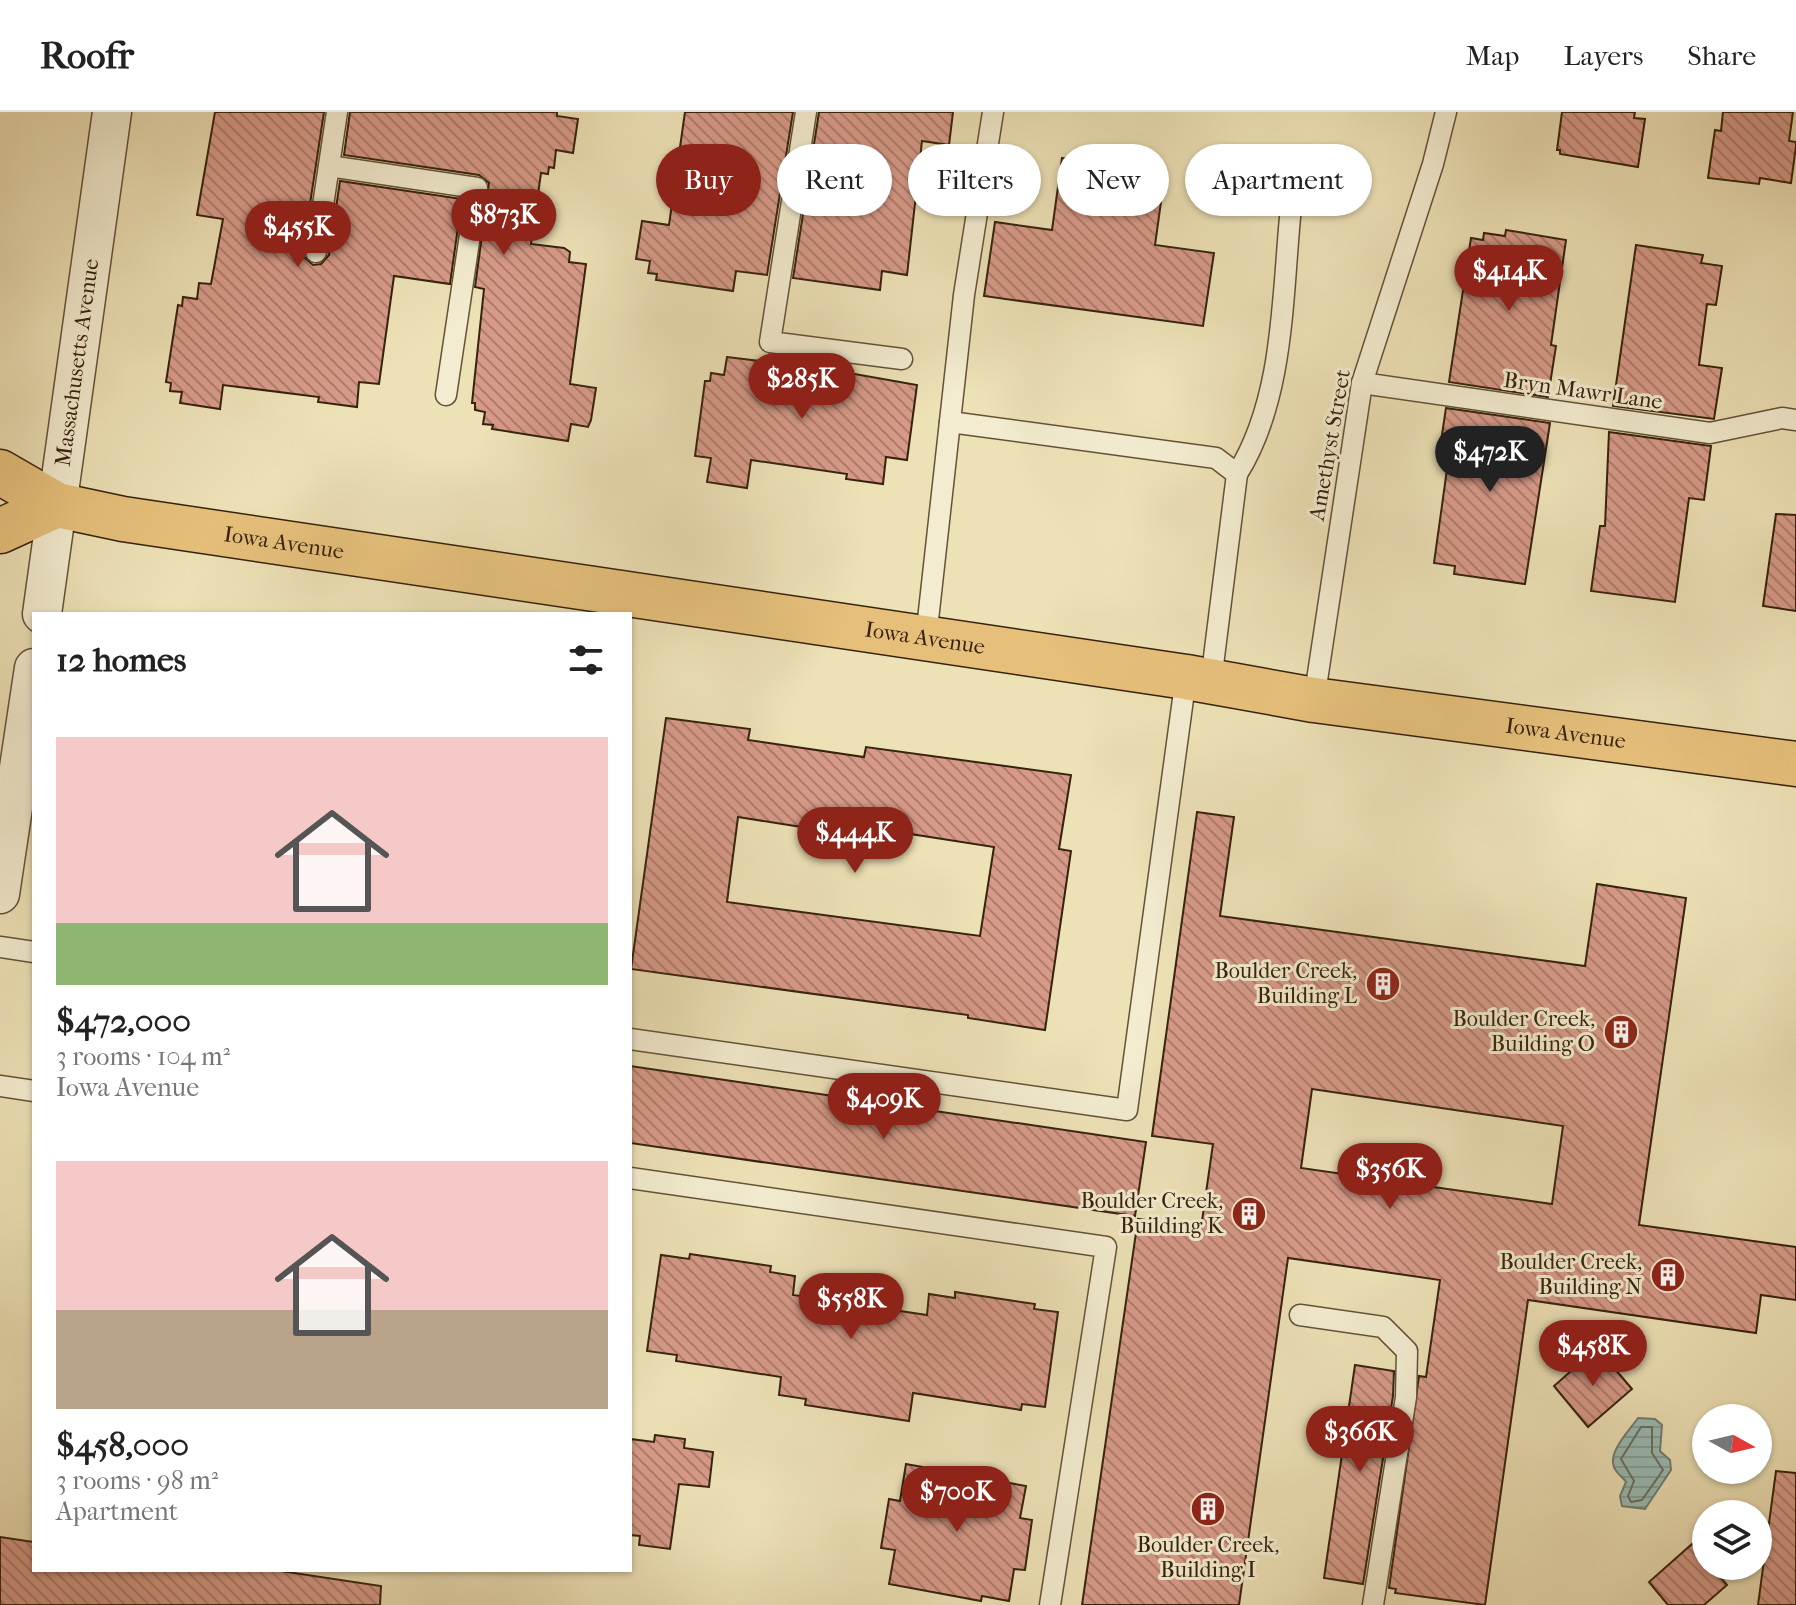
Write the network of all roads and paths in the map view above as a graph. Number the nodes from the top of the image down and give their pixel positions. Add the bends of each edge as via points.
1 (112, 112) edge
2 (337, 112) edge
3 (806, 112) edge
4 (993, 112) edge
5 (1446, 112) edge
6 (329, 166) junction
7 (1290, 216) edge
8 (316, 252) dead end
9 (902, 359) dead end
10 (1362, 383) junction
11 (446, 395) dead end
12 (1796, 420) edge
13 (950, 422) junction
14 (0, 472) edge
15 (1237, 474) junction
16 (57, 505) junction
17 (0, 531) edge
18 (42, 612) edge
19 (926, 638) junction
20 (1199, 679) junction
21 (32, 681) edge
22 (1314, 700) junction
23 (1796, 764) edge
24 (0, 894) edge
25 (0, 947) edge
26 (32, 952) edge
27 (632, 1039) edge
28 (0, 1086) edge
29 (32, 1091) edge
30 (632, 1178) edge
31 (1300, 1315) dead end
32 (1050, 1605) edge
33 (1373, 1605) edge

1 - 16 street, Massachusetts Avenue
2 - 6 lane
3 - 9 lane via 770,342
4 - 13 lane
5 - 10 lane, Amethyst Street
6 - 8 lane
6 - 11 lane via 477,188
7 - 15 lane via 1263,416 1255,445
10 - 12 lane, Bryn Mawr Lane via 1710,433 1782,418
10 - 22 lane, Amethyst Street
13 - 15 lane via 1216,458
13 - 19 lane
14 - 16 main road, Iowa Avenue
15 - 20 lane
16 - 17 main road
16 - 18 street, Massachusetts Avenue
16 - 19 main road, Iowa Avenue
19 - 20 main road, Iowa Avenue
20 - 22 main road, Iowa Avenue
20 - 27 lane via 1127,1110
21 - 24 street
22 - 23 main road, Iowa Avenue
25 - 26 lane
28 - 29 lane
30 - 32 lane via 1106,1247
31 - 33 lane via 1383,1327 1407,1351 1406,1397

